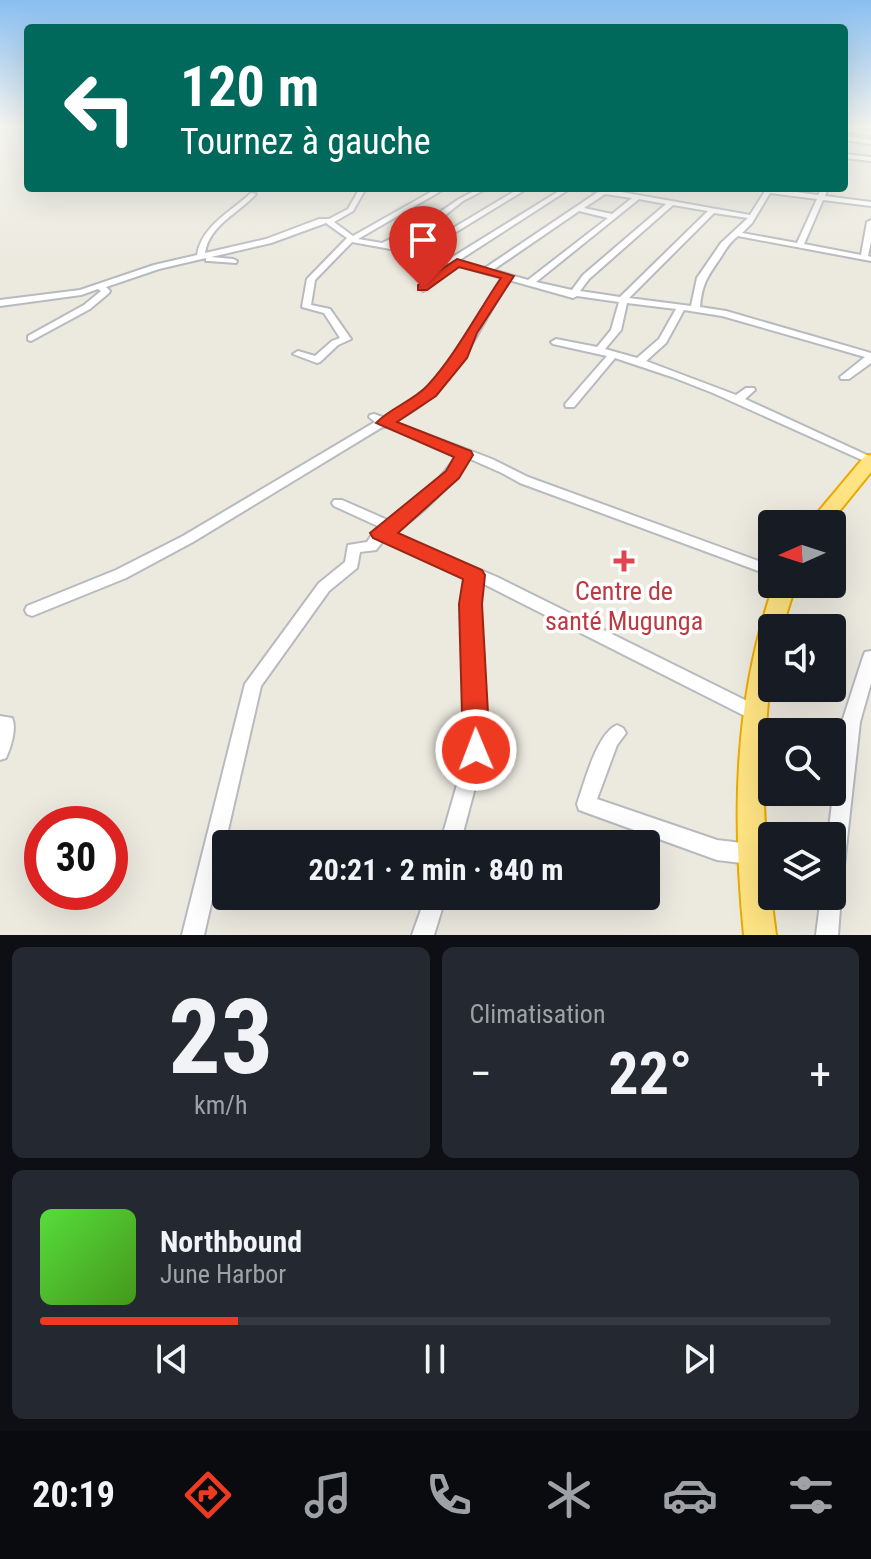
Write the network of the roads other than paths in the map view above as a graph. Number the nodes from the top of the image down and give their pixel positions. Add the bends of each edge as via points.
1 (361, 192) edge
2 (428, 192) edge
3 (477, 192) edge
4 (518, 192) edge
5 (562, 192) edge
6 (603, 192) edge
7 (610, 192) edge
8 (768, 192) edge
9 (784, 192) edge
10 (823, 192) edge
11 (253, 194) dead end
12 (638, 197) junction
13 (821, 197) junction
14 (672, 203) junction
15 (871, 204) edge
16 (580, 209) junction
17 (712, 211) junction
18 (614, 217) junction
19 (752, 217) junction
20 (330, 221) junction
21 (871, 222) edge
22 (737, 234) junction
23 (351, 239) junction
24 (385, 244) junction
25 (799, 246) junction
26 (419, 252) junction
27 (200, 257) junction
28 (867, 258) edge
29 (233, 261) dead end
30 (454, 262) junction
31 (488, 270) junction
32 (508, 276) junction
33 (529, 284) junction
34 (100, 286) junction
35 (423, 288) dead end
36 (573, 295) junction
37 (624, 301) junction
38 (0, 303) edge
39 (681, 308) junction
40 (695, 309) junction
41 (31, 338) dead end
42 (556, 342) dead end
43 (600, 350) junction
44 (298, 354) dead end
45 (613, 355) junction
46 (871, 357) edge
47 (639, 362) junction
48 (845, 377) dead end
49 (750, 390) dead end
50 (736, 401) junction
51 (570, 405) dead end
52 (380, 421) junction
53 (464, 455) junction
54 (871, 460) edge
55 (338, 503) dead end
56 (830, 510) edge
57 (386, 531) junction
58 (758, 566) edge
59 (474, 575) junction
60 (781, 598) edge
61 (32, 610) dead end
62 (871, 657) edge
63 (755, 713) junction
64 (0, 723) edge
65 (617, 733) dead end
66 (0, 752) edge
67 (839, 822) edge
68 (454, 830) edge
69 (750, 854) junction
70 (431, 910) edge
71 (830, 910) edge
72 (193, 935) edge
73 (423, 935) edge
74 (760, 935) edge
75 (827, 935) edge

1 - 20 street via 351,210
2 - 23 street
3 - 24 street
4 - 26 street
5 - 30 street
6 - 16 street
7 - 12 street
8 - 19 street
9 - 13 street
10 - 13 street
11 - 27 street via 206,235
12 - 14 street
12 - 18 street
13 - 15 street
13 - 25 street
14 - 17 street
14 - 36 street via 586,277
16 - 18 street
16 - 31 street
17 - 19 street
17 - 37 street
18 - 33 street
19 - 22 street
20 - 23 street
20 - 27 street
21 - 28 street
22 - 25 street
22 - 40 street via 723,244 699,280
23 - 24 street
23 - 44 street via 311,279 306,307 327,311 346,339 317,360
24 - 26 street
25 - 28 street
26 - 30 street
27 - 29 street
27 - 34 street
30 - 31 street
30 - 35 street
31 - 32 street
32 - 33 street
32 - 52 street via 461,354 430,393
33 - 36 street
34 - 38 street
34 - 41 street via 106,291 87,307
36 - 37 street
37 - 39 street
37 - 43 street via 616,330
39 - 40 street
39 - 47 street via 663,341
40 - 46 street via 757,321
42 - 43 street
43 - 45 street
45 - 47 street
45 - 51 street
46 - 48 street
47 - 50 street
49 - 50 street
50 - 54 street
52 - 53 street
52 - 61 street via 188,539 121,574
53 - 57 street via 453,474
53 - 58 street
54 - 56 highway
55 - 57 street
57 - 59 street
57 - 72 street via 371,547 353,548 352,564 324,587 253,684
59 - 63 street
59 - 68 street via 476,750
60 - 63 highway via 763,656
62 - 67 street via 849,733
63 - 69 highway
64 - 66 street via 6,723
65 - 69 street via 586,804 717,850
69 - 74 highway
70 - 73 street
71 - 75 street

